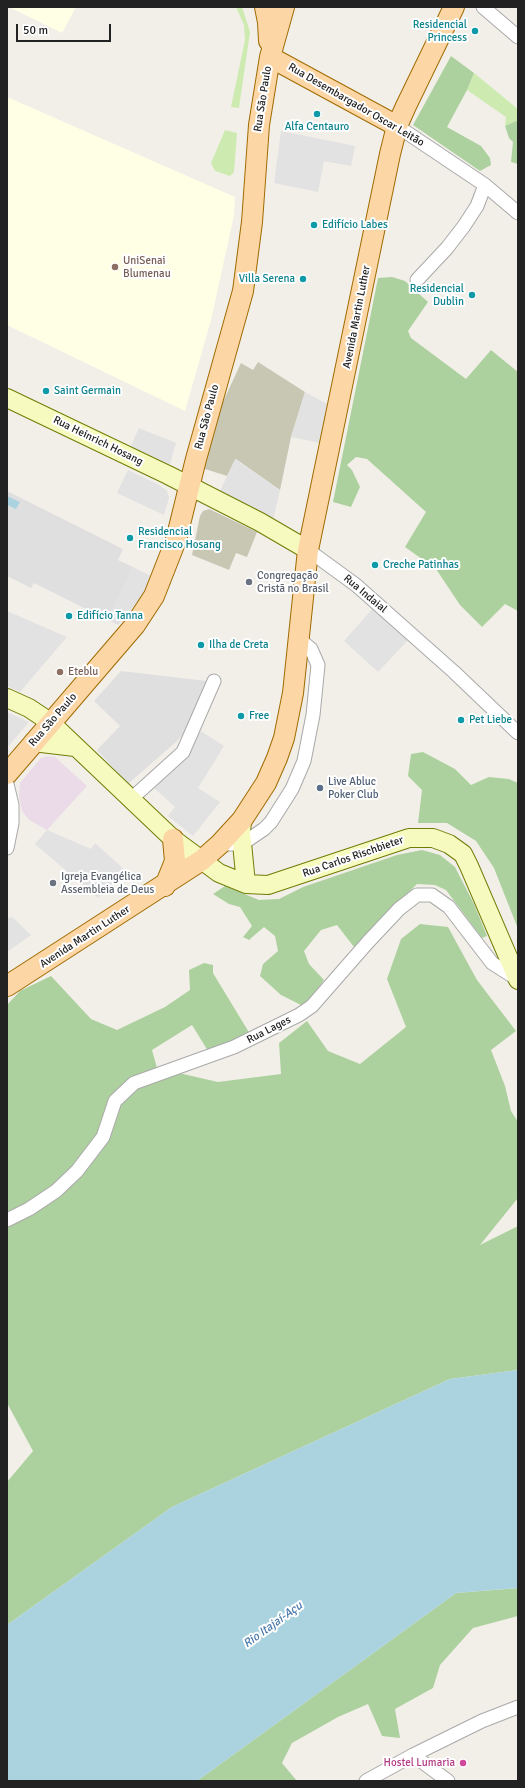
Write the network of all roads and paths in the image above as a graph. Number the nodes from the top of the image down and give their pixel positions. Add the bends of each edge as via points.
1 (265, 7) edge
2 (284, 7) edge
3 (454, 7) edge
4 (483, 7) edge
5 (518, 37) edge
6 (270, 57) junction
7 (397, 126) junction
8 (485, 185) junction
9 (518, 213) edge
10 (417, 280) dead end
11 (7, 398) edge
12 (189, 486) junction
13 (308, 550) junction
14 (299, 640) junction
15 (214, 681) dead end
16 (7, 698) edge
17 (50, 722) junction
18 (518, 733) edge
19 (34, 742) junction
20 (75, 747) junction
21 (7, 774) edge
22 (7, 784) edge
23 (130, 800) junction
24 (242, 820) junction
25 (173, 839) junction
26 (220, 844) junction
27 (242, 844) junction
28 (7, 848) edge
29 (202, 860) junction
30 (246, 884) junction
31 (165, 886) junction
32 (518, 980) edge
33 (7, 986) edge
34 (7, 1220) edge
35 (518, 1707) edge
36 (413, 1755) junction
37 (366, 1781) edge
38 (448, 1781) edge

1 - 6 main road
2 - 6 main road, Rua São Paulo
3 - 7 main road, Avenida Martin Luther
4 - 5 street
6 - 7 main road, Rua Desembargador Oscar Leitão
6 - 12 main road, Rua São Paulo via 259,124 252,222 242,291
7 - 8 street, Rua Desembargador Oscar Leitão
7 - 13 main road, Avenida Martin Luther
8 - 9 street, Rua Desembargador Oscar Leitão
8 - 10 street via 477,206 464,226
11 - 12 main road, Rua Heinrich Hosang
12 - 13 main road, Rua Indaial
12 - 17 main road, Rua São Paulo via 176,540 154,596 135,625
13 - 14 main road, Avenida Martin Luther
13 - 18 street, Rua Indaial via 356,585
14 - 24 main road, Avenida Martin Luther via 284,738 266,783
14 - 27 street via 310,649 318,665 313,714 304,761 292,789 271,822
15 - 23 street via 183,752
16 - 17 main road, Rua Carlos Rischbieter
17 - 19 main road, Rua São Paulo
17 - 20 main road, Rua Carlos Rischbieter
19 - 20 main road
19 - 21 main road, Rua São Paulo
20 - 23 main road, Rua Carlos Rischbieter
22 - 28 street via 12,805 12,823
23 - 25 main road, Rua Carlos Rischbieter
24 - 26 main road, Avenida Martin Luther
24 - 27 main road
25 - 29 main road, Rua Carlos Rischbieter
25 - 31 main road via 175,862
26 - 27 street
26 - 29 main road, Avenida Martin Luther
27 - 30 main road
29 - 30 main road, Rua Carlos Rischbieter via 219,873
29 - 31 main road, Avenida Martin Luther
30 - 32 main road, Rua Carlos Rischbieter via 268,885 409,838 433,838 449,844 463,854
31 - 33 main road, Avenida Martin Luther
32 - 34 street, Rua Lages via 492,963 449,907 432,895 417,895 399,909 336,976 312,1006 299,1015 234,1047 134,1083 115,1101 103,1137 77,1171 49,1195
35 - 36 street via 482,1721
36 - 37 street
36 - 38 street

